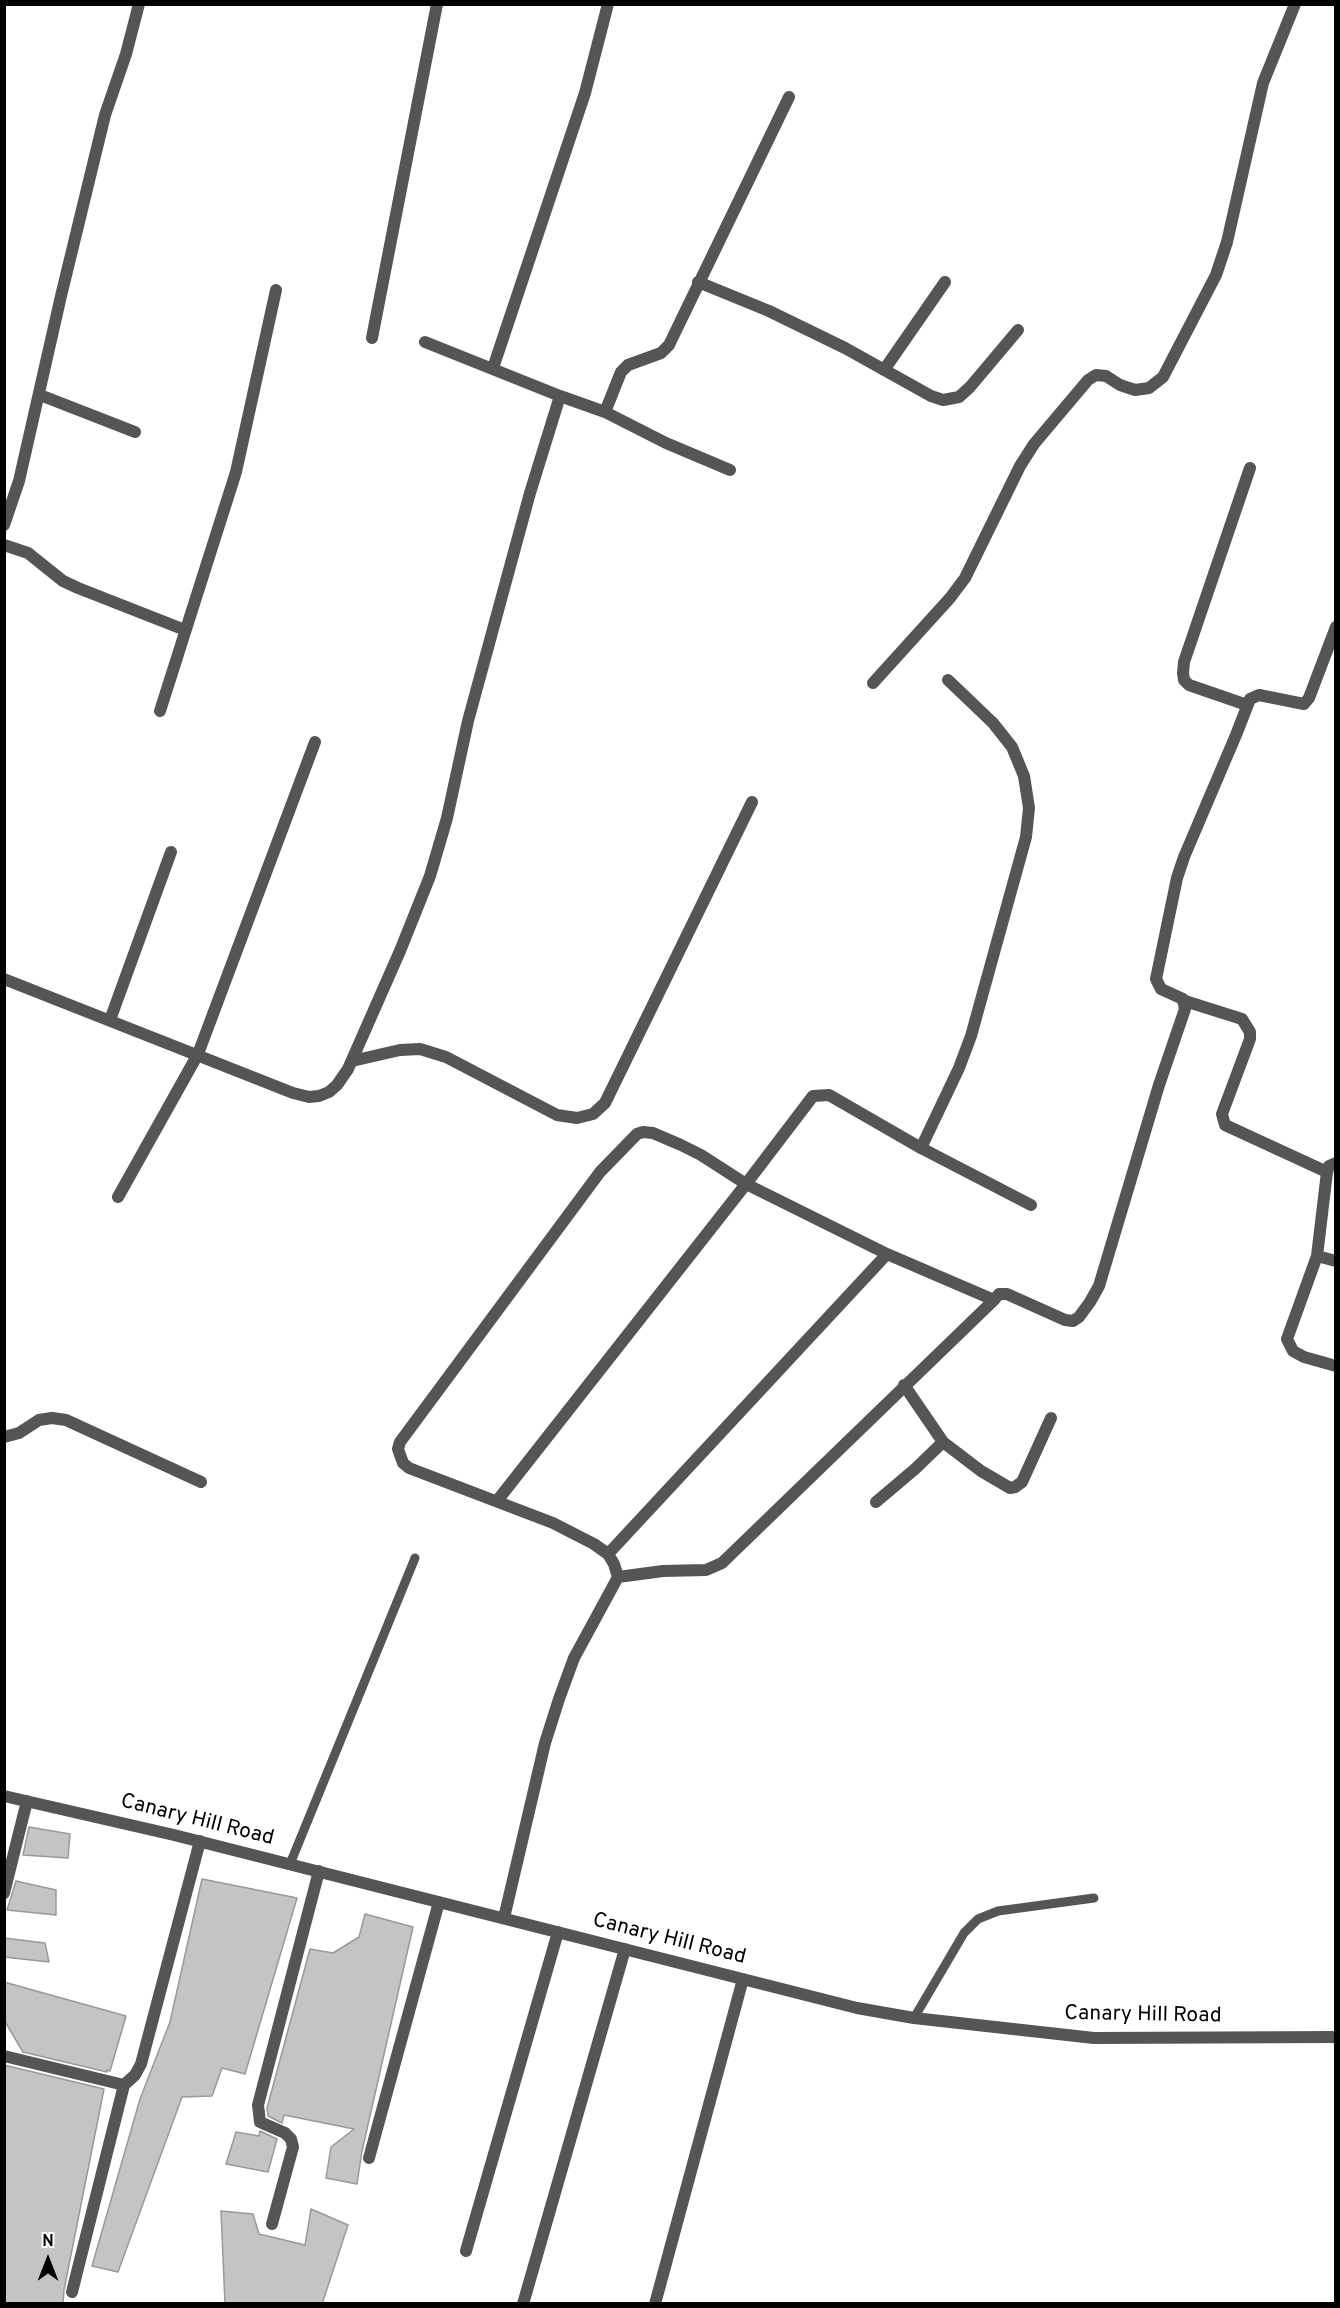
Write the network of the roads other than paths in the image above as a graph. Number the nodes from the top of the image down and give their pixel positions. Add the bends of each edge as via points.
1 (139, 4) edge
2 (437, 4) edge
3 (608, 4) edge
4 (1295, 4) edge
5 (789, 97) dead end
6 (698, 282) junction
7 (945, 282) dead end
8 (276, 290) dead end
9 (1018, 330) dead end
10 (372, 338) dead end
11 (425, 342) dead end
12 (493, 368) junction
13 (884, 370) junction
14 (40, 395) junction
15 (560, 396) junction
16 (605, 412) junction
17 (135, 432) dead end
18 (1250, 468) dead end
19 (730, 470) dead end
20 (4, 525) edge
21 (4, 545) edge
22 (1335, 627) edge
23 (185, 630) junction
24 (948, 680) dead end
25 (873, 683) dead end
26 (1247, 705) junction
27 (160, 711) dead end
28 (315, 742) dead end
29 (752, 802) dead end
30 (171, 852) dead end
31 (4, 979) edge
32 (1185, 1001) junction
33 (110, 1020) junction
34 (198, 1054) junction
35 (352, 1061) junction
36 (921, 1148) junction
37 (1331, 1168) edge
38 (746, 1184) junction
39 (118, 1197) dead end
40 (1031, 1205) dead end
41 (887, 1254) junction
42 (1317, 1256) junction
43 (1335, 1261) edge
44 (994, 1300) junction
45 (1335, 1366) edge
46 (904, 1385) junction
47 (1051, 1418) dead end
48 (4, 1437) edge
49 (943, 1442) junction
50 (201, 1482) dead end
51 (497, 1501) junction
52 (876, 1502) dead end
53 (608, 1554) junction
54 (415, 1558) dead end
55 (618, 1577) junction
56 (4, 1796) edge
57 (27, 1801) junction
58 (200, 1841) junction
59 (290, 1864) junction
60 (319, 1871) junction
61 (4, 1893) edge
62 (1094, 1898) dead end
63 (439, 1902) junction
64 (504, 1918) junction
65 (558, 1932) junction
66 (625, 1949) junction
67 (743, 1979) junction
68 (914, 2018) junction
69 (1335, 2037) edge
70 (4, 2056) edge
71 (124, 2085) junction
72 (369, 2158) dead end
73 (272, 2224) dead end
74 (466, 2251) dead end
75 (72, 2292) dead end
76 (523, 2304) edge
77 (655, 2304) edge

1 - 14 street via 105,115
2 - 10 street
3 - 12 street via 585,93
4 - 25 street via 1263,83 1216,275 1163,377 1149,388 1135,390 1106,376 1096,375 1088,380 1020,466 965,578
5 - 6 street
6 - 13 street via 769,311
6 - 16 street via 669,345 661,353 628,365 621,372
7 - 13 street
8 - 23 street via 236,472
9 - 13 street via 959,398 943,400 931,396
11 - 12 street
12 - 15 street
14 - 17 street
14 - 20 street via 20,481
15 - 16 street
15 - 35 street via 468,721 430,876
16 - 19 street
18 - 26 street via 1183,673 1189,685
21 - 23 street via 28,553 63,581
22 - 26 street via 1304,704 1259,695 1252,696
23 - 27 street
24 - 36 street via 1012,747 1024,776 1029,808 1026,837 971,1036
26 - 32 street via 1184,857 1156,975 1161,989
28 - 34 street
29 - 35 street via 605,1103 593,1114 577,1118 557,1115 446,1057 420,1049
30 - 33 street
31 - 33 street
32 - 37 street via 1242,1019 1250,1032 1222,1114 1225,1125
32 - 44 street via 1106,1269 1090,1302 1076,1320 1069,1321 1007,1294 999,1294
33 - 34 street
34 - 35 street via 309,1097 329,1092
34 - 39 street
36 - 38 street via 829,1095 818,1094 809,1098
36 - 40 street
37 - 42 street
38 - 41 street
38 - 51 street
38 - 51 street via 701,1155 648,1132 633,1137 600,1172 400,1442 399,1456 409,1468
41 - 44 street
41 - 53 street
42 - 43 street
42 - 45 street via 1287,1339 1293,1351
44 - 46 street
46 - 49 street
46 - 55 street via 722,1563 706,1570
47 - 49 street via 1022,1482 1015,1487 981,1471
48 - 50 street via 20,1433 39,1420 66,1420
49 - 52 street
51 - 53 street via 553,1523
53 - 55 street
54 - 59 lane
55 - 64 street via 574,1658 559,1699
56 - 57 street, Canary Hill Road
57 - 58 street, Canary Hill Road
57 - 61 street
58 - 59 street, Canary Hill Road
58 - 71 street via 141,2064
59 - 60 street, Canary Hill Road
60 - 63 street, Canary Hill Road
60 - 73 street via 258,2105 261,2122 285,2133 293,2147
62 - 68 lane via 998,1911 978,1919 964,1933
63 - 64 street, Canary Hill Road
63 - 72 street
64 - 65 street, Canary Hill Road
65 - 66 street, Canary Hill Road
65 - 74 street
66 - 67 street, Canary Hill Road
66 - 76 street
67 - 68 street, Canary Hill Road
67 - 77 street
68 - 69 street, Canary Hill Road via 1094,2038
70 - 71 street
71 - 75 street

